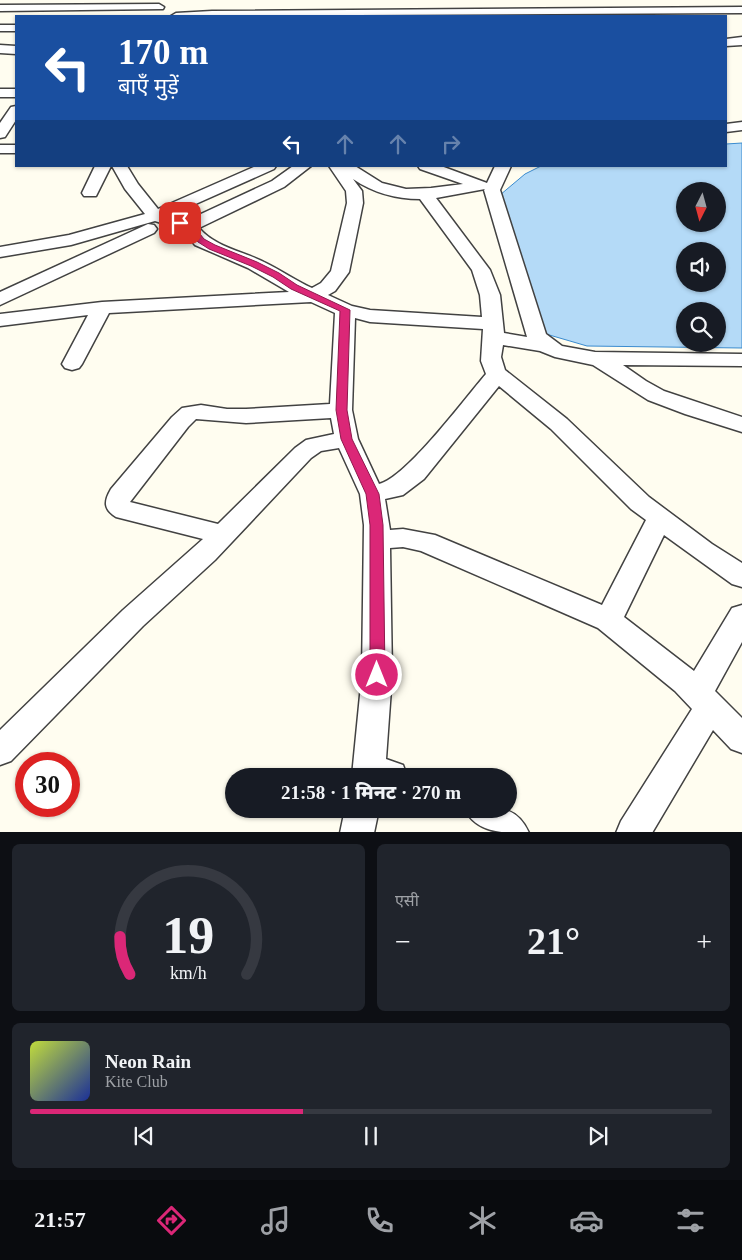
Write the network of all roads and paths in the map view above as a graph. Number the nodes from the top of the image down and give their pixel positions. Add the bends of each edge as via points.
1 (14, 0) edge
2 (392, 0) edge
3 (536, 0) edge
4 (85, 2) edge
5 (0, 7) edge
6 (158, 7) edge
7 (742, 10) edge
8 (391, 13) junction
9 (548, 13) edge
10 (514, 14) edge
11 (656, 14) edge
12 (210, 15) edge
13 (0, 28) edge
14 (15, 28) edge
15 (0, 35) edge
16 (15, 35) edge
17 (742, 41) edge
18 (727, 43) edge
19 (0, 49) edge
20 (15, 50) edge
21 (0, 93) edge
22 (15, 93) edge
23 (15, 112) edge
24 (742, 126) edge
25 (727, 128) edge
26 (0, 134) edge
27 (0, 149) edge
28 (15, 149) edge
29 (103, 167) edge
30 (120, 167) edge
31 (267, 167) edge
32 (303, 167) edge
33 (337, 167) edge
34 (346, 167) edge
35 (428, 167) edge
36 (501, 167) edge
37 (487, 187) junction
38 (90, 194) dead end
39 (425, 194) junction
40 (161, 218) junction
41 (189, 226) junction
42 (0, 252) edge
43 (313, 296) junction
44 (0, 299) edge
45 (102, 308) junction
46 (345, 310) junction
47 (0, 320) edge
48 (494, 331) junction
49 (542, 345) junction
50 (593, 358) junction
51 (742, 360) edge
52 (72, 364) dead end
53 (497, 374) junction
54 (341, 410) junction
55 (738, 427) edge
56 (346, 439) junction
57 (372, 494) junction
58 (660, 516) junction
59 (223, 535) junction
60 (376, 540) junction
61 (742, 577) edge
62 (742, 616) edge
63 (608, 620) junction
64 (704, 701) junction
65 (742, 739) edge
66 (0, 751) edge
67 (376, 768) edge
68 (360, 818) edge
69 (493, 818) edge
70 (357, 832) edge
71 (512, 832) edge
72 (633, 832) edge

1 - 4 street
1 - 5 street
2 - 8 street
3 - 9 street
4 - 5 street
4 - 6 street via 76,13 79,15
7 - 11 street
8 - 10 street
8 - 12 street
9 - 10 street
9 - 11 street
13 - 14 street
15 - 16 street
17 - 18 street
19 - 20 street
21 - 22 street
23 - 26 street
24 - 25 street
27 - 28 street
29 - 38 street
30 - 40 street via 131,186
31 - 40 street
32 - 41 street via 278,184
33 - 43 street via 354,191 355,202 340,272 328,287
34 - 39 street via 380,187
35 - 37 street
36 - 37 street
37 - 39 street
37 - 49 street
39 - 48 street via 481,270 490,295
40 - 41 street
40 - 42 street via 71,240
40 - 44 street
41 - 43 street via 201,241 254,264
43 - 45 street
43 - 46 street
45 - 47 street
45 - 52 street
46 - 48 street
46 - 54 street
48 - 49 street
48 - 53 street via 490,356 491,366
49 - 50 street via 563,354
50 - 51 street
50 - 55 street via 646,390
53 - 57 street via 415,473 394,489
53 - 58 street via 559,424 620,485
54 - 56 street
54 - 59 street via 246,416 190,414 180,422 117,501 118,507 125,511
56 - 57 street
56 - 59 street via 314,445 303,453
57 - 60 street
58 - 61 street
58 - 63 street
59 - 66 street via 133,618
60 - 63 street via 403,538 426,542
60 - 67 street
62 - 64 street
63 - 64 street
64 - 65 street
64 - 72 street
68 - 70 street
69 - 71 street

